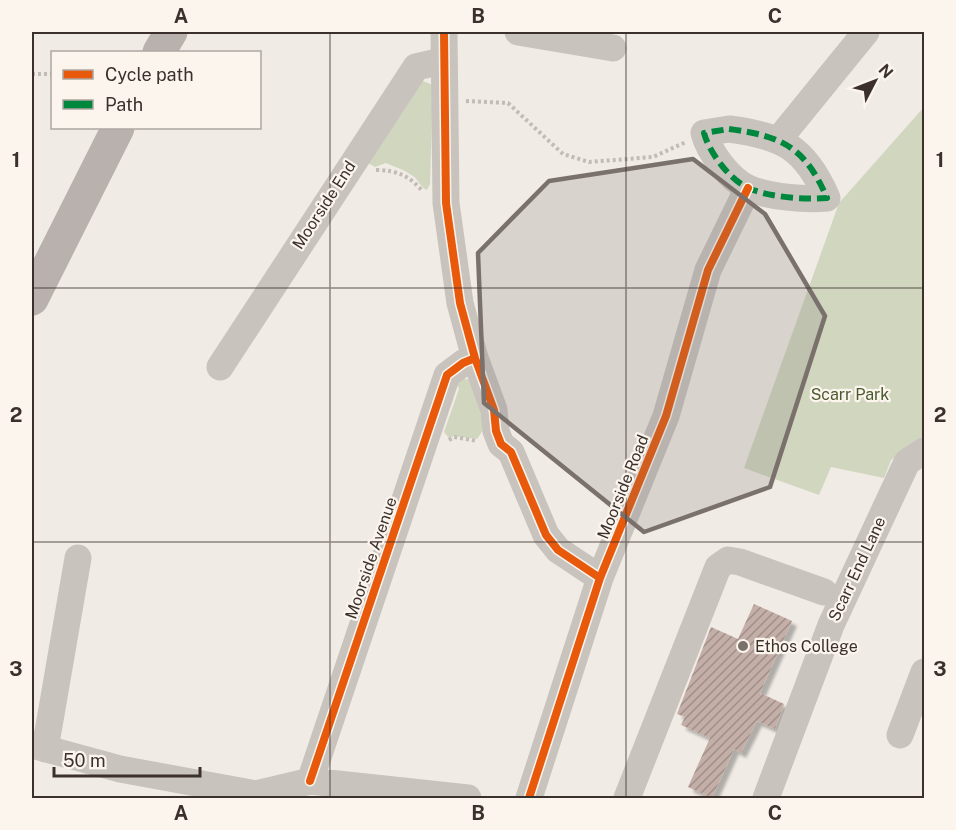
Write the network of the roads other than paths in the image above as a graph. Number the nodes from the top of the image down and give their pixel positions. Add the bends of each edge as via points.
1 (171, 32) edge
2 (444, 32) edge
3 (518, 32) edge
4 (866, 32) edge
5 (613, 48) dead end
6 (160, 51) edge
7 (442, 61) junction
8 (117, 129) edge
9 (779, 139) junction
10 (748, 188) junction
11 (32, 299) edge
12 (475, 358) junction
13 (220, 367) dead end
14 (924, 451) edge
15 (78, 558) dead end
16 (600, 578) junction
17 (824, 592) dead end
18 (924, 672) edge
19 (900, 735) dead end
20 (38, 747) edge
21 (310, 781) junction
22 (256, 796) edge
23 (468, 798) edge
24 (529, 798) edge
25 (627, 798) edge
26 (766, 798) edge

1 - 6 main road
2 - 7 street
3 - 5 street
4 - 9 street
7 - 12 street via 446,203 460,303
7 - 13 street, Moorside End via 416,67
8 - 11 main road
9 - 10 street via 729,129 704,134 708,147
9 - 10 street via 807,164 827,198 802,201
10 - 16 street, Moorside Road via 708,270 666,416
12 - 16 street via 495,410 501,444 511,452 546,535 558,550
12 - 21 street, Moorside Avenue via 447,375
14 - 26 street, Scarr End Lane via 907,462 831,625
15 - 20 street
16 - 24 street, Moorside Road
17 - 25 street via 740,562 728,560 718,567
18 - 19 street
20 - 22 street via 120,769
21 - 22 street
21 - 23 street

